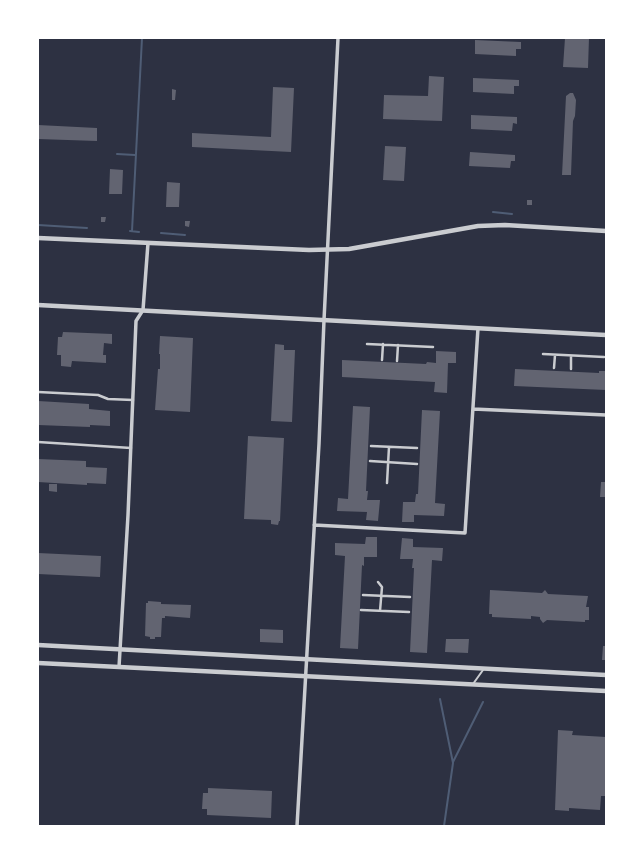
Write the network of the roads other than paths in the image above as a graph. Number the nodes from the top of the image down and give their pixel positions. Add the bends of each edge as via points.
1 (338, 38) edge
2 (606, 231) edge
3 (38, 238) edge
4 (148, 243) junction
5 (327, 250) junction
6 (38, 305) edge
7 (143, 310) junction
8 (324, 320) junction
9 (478, 328) junction
10 (606, 335) edge
11 (368, 344) dead end
12 (383, 344) junction
13 (398, 345) junction
14 (433, 347) dead end
15 (543, 354) dead end
16 (555, 355) junction
17 (571, 355) junction
18 (604, 357) dead end
19 (382, 360) dead end
20 (397, 361) dead end
21 (554, 368) dead end
22 (571, 369) dead end
23 (38, 392) edge
24 (133, 400) junction
25 (473, 409) junction
26 (606, 415) edge
27 (38, 442) edge
28 (371, 446) dead end
29 (389, 447) junction
30 (131, 448) junction
31 (418, 448) dead end
32 (370, 461) dead end
33 (388, 462) junction
34 (417, 464) dead end
35 (387, 483) dead end
36 (314, 525) junction
37 (378, 582) dead end
38 (363, 595) dead end
39 (381, 596) junction
40 (410, 597) dead end
41 (361, 610) dead end
42 (380, 611) junction
43 (409, 612) dead end
44 (38, 645) edge
45 (120, 649) junction
46 (305, 660) junction
47 (38, 663) edge
48 (119, 666) junction
49 (484, 669) junction
50 (606, 675) edge
51 (304, 676) junction
52 (472, 685) junction
53 (606, 691) edge
54 (296, 826) edge

1 - 5 street
2 - 5 street via 505,225 478,226 349,249
3 - 4 street
4 - 5 street
4 - 7 street
5 - 8 street
6 - 7 street
7 - 8 street
7 - 24 street via 136,321
8 - 9 street
8 - 36 street
9 - 10 street
9 - 25 street
11 - 12 street
12 - 13 street
12 - 19 street
13 - 14 street
13 - 20 street
15 - 16 street
16 - 17 street
16 - 21 street
17 - 18 street
17 - 22 street
23 - 24 street via 98,395 108,399
24 - 30 street
25 - 26 street
25 - 36 street via 465,533
27 - 30 street
28 - 29 street
29 - 31 street
29 - 33 street
30 - 45 street
32 - 33 street
33 - 34 street
33 - 35 street
36 - 46 street
37 - 39 street via 382,586
38 - 39 street
39 - 40 street
39 - 42 street
41 - 42 street
42 - 43 street
44 - 45 street
45 - 46 street
45 - 48 street
46 - 49 street
46 - 51 street
47 - 48 street
48 - 51 street
49 - 50 street
49 - 52 lane
51 - 52 street
51 - 54 street
52 - 53 street

